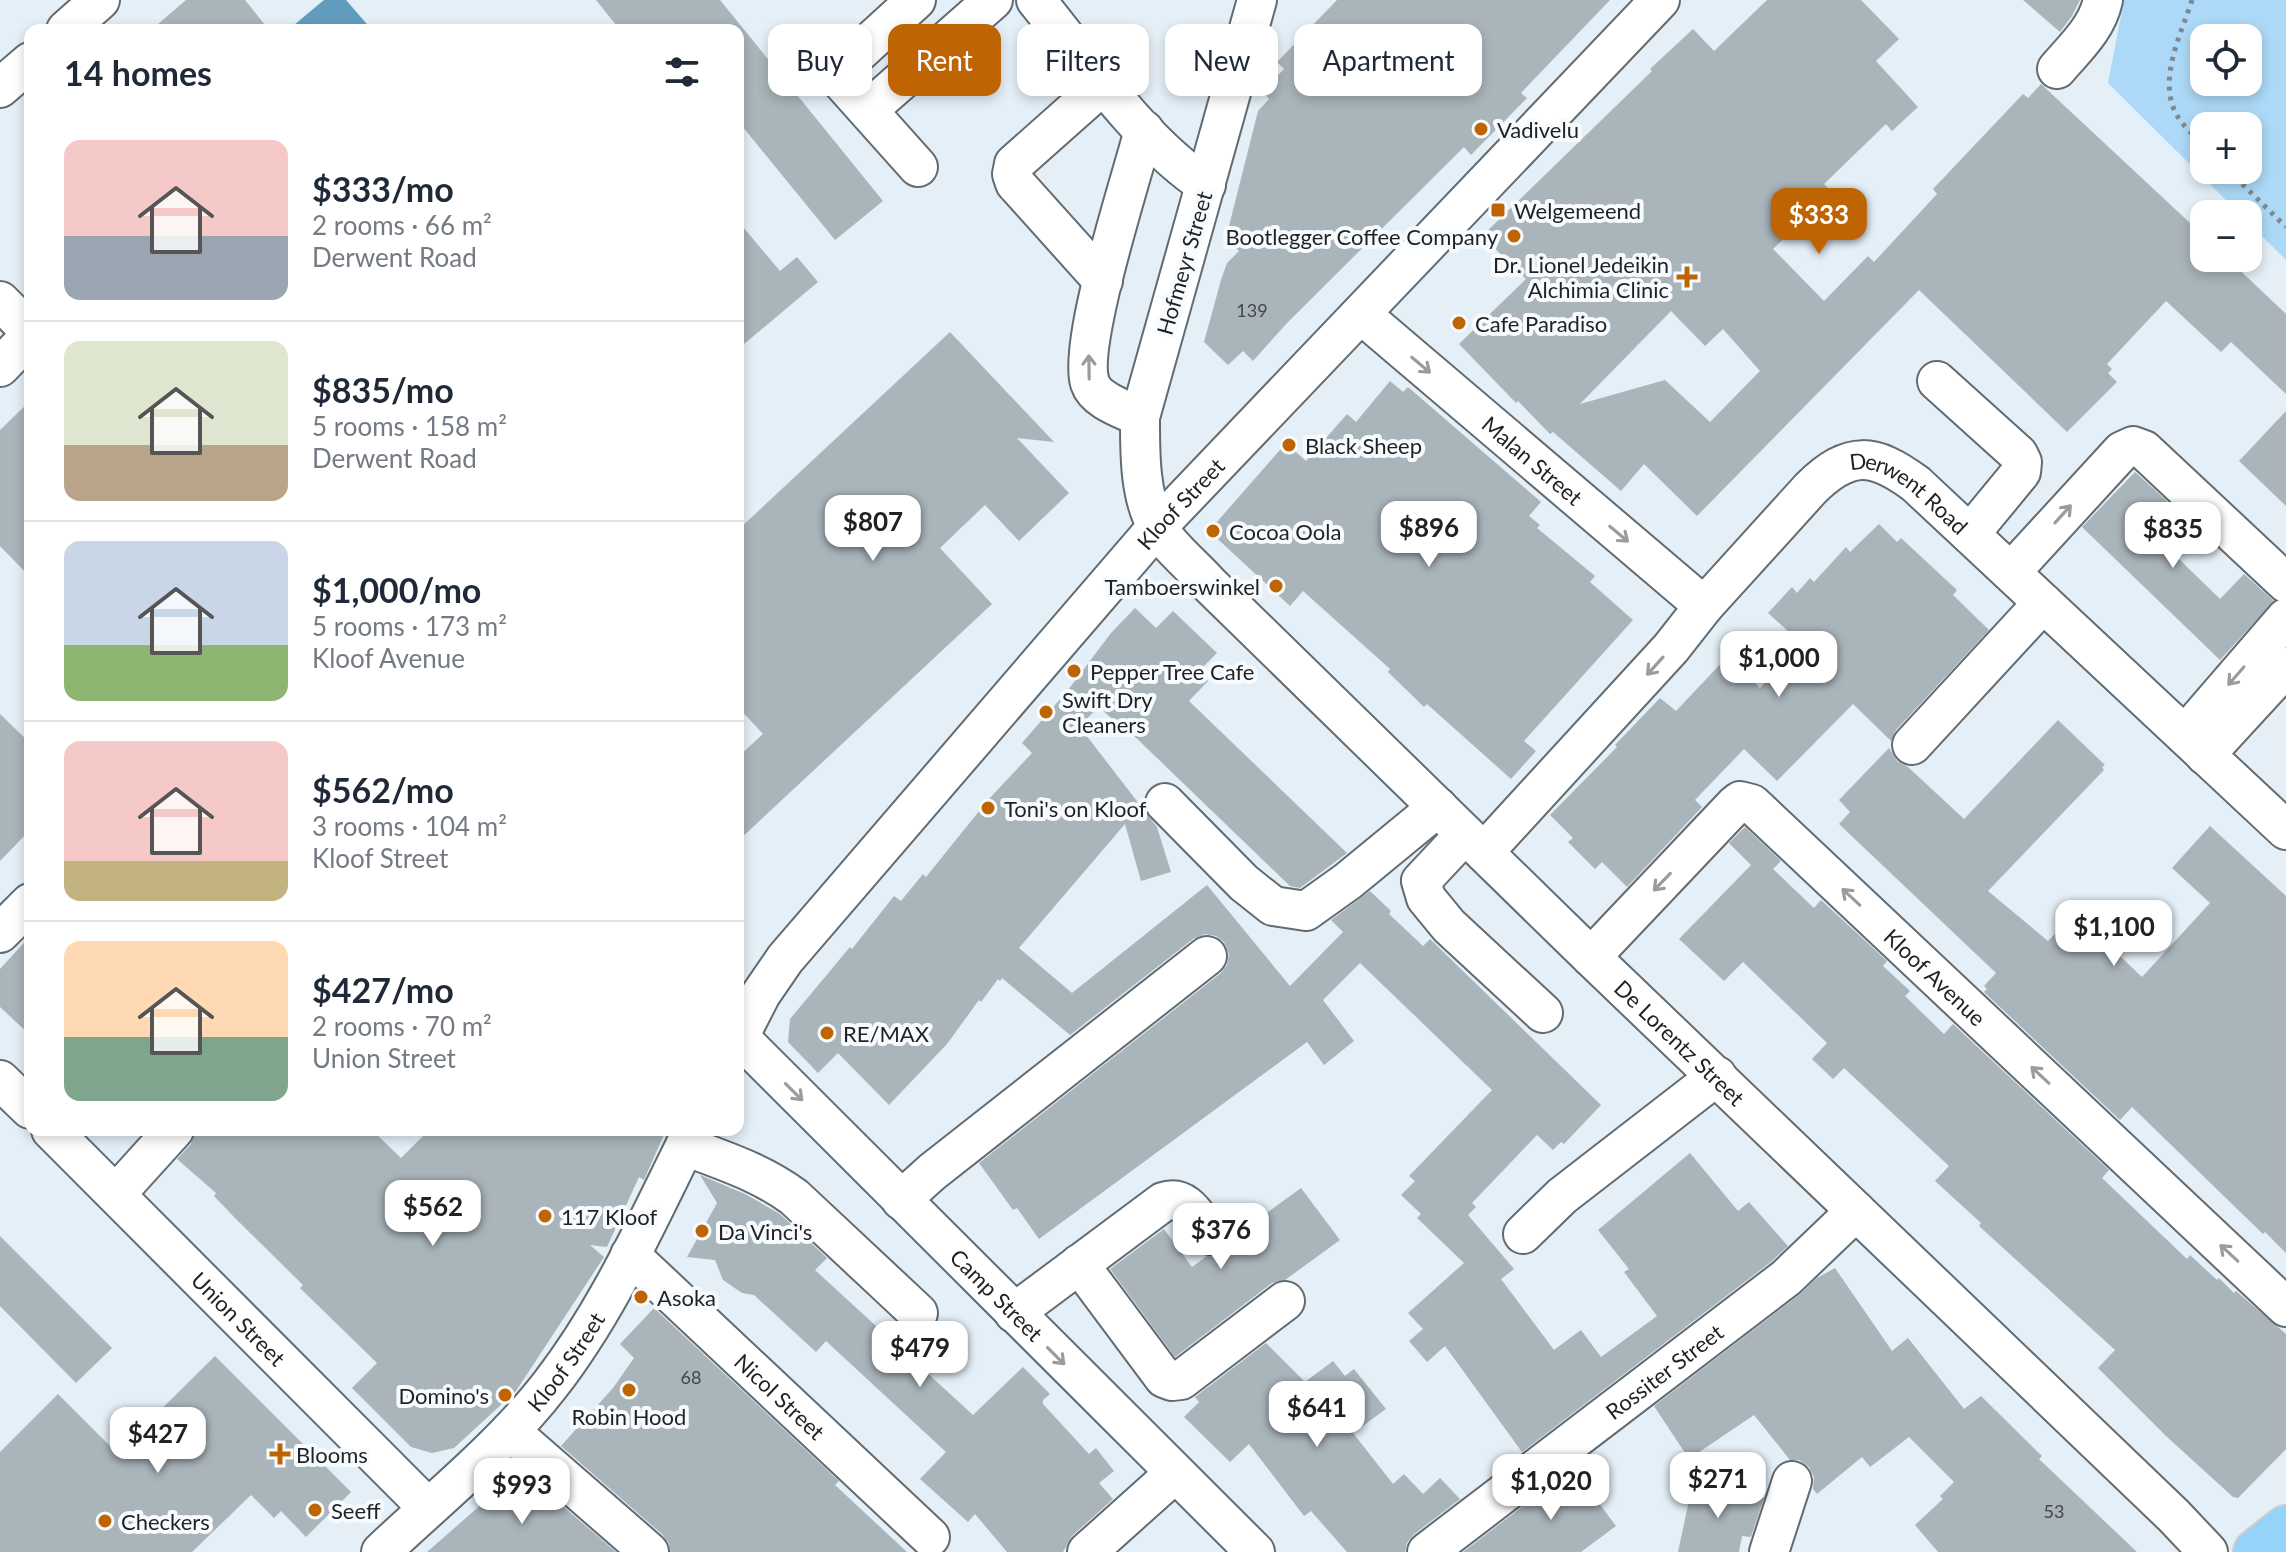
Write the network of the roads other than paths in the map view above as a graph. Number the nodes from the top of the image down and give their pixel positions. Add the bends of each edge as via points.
1 (100, 0) edge
2 (916, 0) edge
3 (993, 0) edge
4 (1036, 0) edge
5 (1257, 0) edge
6 (1660, 0) edge
7 (2103, 0) edge
8 (73, 24) edge
9 (1055, 24) edge
10 (24, 67) edge
11 (2057, 69) dead end
12 (0, 88) edge
13 (1090, 96) edge
14 (1114, 96) edge
15 (868, 110) junction
16 (1144, 130) junction
17 (918, 167) dead end
18 (1206, 185) junction
19 (1103, 281) junction
20 (0, 301) edge
21 (1362, 315) junction
22 (24, 327) edge
23 (24, 341) edge
24 (0, 367) edge
25 (1937, 381) dead end
26 (1140, 417) junction
27 (1157, 527) junction
28 (1970, 534) junction
29 (2011, 572) junction
30 (2286, 583) edge
31 (2043, 603) junction
32 (1704, 606) junction
33 (2286, 618) edge
34 (2286, 667) edge
35 (1912, 745) dead end
36 (2195, 745) junction
37 (1165, 803) dead end
38 (1438, 807) junction
39 (2286, 830) edge
40 (1474, 843) junction
41 (24, 909) edge
42 (0, 933) edge
43 (1207, 956) dead end
44 (1591, 957) junction
45 (1543, 1013) dead end
46 (744, 1026) edge
47 (744, 1043) edge
48 (1717, 1076) junction
49 (0, 1080) edge
50 (24, 1103) edge
51 (57, 1136) edge
52 (169, 1136) edge
53 (689, 1138) edge
54 (116, 1194) junction
55 (901, 1200) junction
56 (1856, 1211) junction
57 (1523, 1234) dead end
58 (1210, 1235) dead end
59 (630, 1255) junction
60 (1079, 1264) junction
61 (1285, 1301) dead end
62 (2286, 1307) edge
63 (918, 1313) dead end
64 (1014, 1313) junction
65 (510, 1431) junction
66 (1174, 1474) junction
67 (1792, 1481) dead end
68 (428, 1508) junction
69 (930, 1537) dead end
70 (381, 1552) edge
71 (649, 1552) edge
72 (1087, 1552) edge
73 (1255, 1552) edge
74 (1427, 1552) edge
75 (1769, 1552) edge
76 (2208, 1552) edge

1 - 8 street
2 - 15 street via 826,64
3 - 15 street
4 - 9 street
5 - 18 street, Hofmeyr Street
6 - 21 street, Kloof Street
7 - 11 street via 2097,20
10 - 12 street
13 - 19 street via 1014,164 1012,174
14 - 16 street
15 - 17 street
16 - 18 street
16 - 19 street
18 - 26 street, Hofmeyr Street
26 -> 19 street via 1101,397 1089,382
20 - 22 street
21 - 27 street, Kloof Street
21 -> 32 street, Malan Street
23 - 24 street
25 - 28 street via 2022,462 2021,472
26 - 27 street, Hofmeyr Street via 1140,461
27 - 38 street, De Lorentz Street
27 - 46 street, Kloof Street via 785,959
28 - 29 street, Derwent Road
28 - 32 street, Derwent Road via 1896,469 1875,461 1853,461 1829,471 1811,488
29 -> 30 street via 2122,451 2133,446 2144,450
29 - 31 street, Derwent Road
31 - 35 street
31 - 36 street, Derwent Road
32 -> 40 street, Derwent Road via 1671,648
33 -> 36 street
34 - 36 street
36 - 39 street, Derwent Road
37 - 38 street via 1273,906 1306,911
38 - 40 street, De Lorentz Street
40 - 44 street, De Lorentz Street
40 - 45 street, Derwent Road via 1421,881 1426,898
41 - 42 street
43 - 55 street
44 - 48 street, De Lorentz Street
62 -> 44 street, Kloof Avenue via 1752,804 1735,805
47 -> 55 street, Camp Street
48 - 56 street, De Lorentz Street
48 - 57 street via 1577,1183
49 - 50 street
51 - 54 street, Union Street
52 - 54 street
53 - 59 street, Kloof Street
53 - 63 street via 794,1197
54 - 68 street, Union Street
55 - 64 street, Camp Street
56 - 74 street, Rossiter Street via 1795,1271
56 - 76 street, De Lorentz Street
58 - 60 street via 1184,1202 1173,1198
59 - 65 street, Kloof Street via 576,1350
59 - 69 street, Nicol Street
60 - 61 street via 1164,1378 1172,1381 1181,1380
60 - 64 street
64 -> 66 street, Camp Street
65 - 68 street, Kloof Street
65 - 71 street
66 - 72 street
66 - 73 street, Camp Street
67 - 75 street
68 - 70 street, Kloof Street

